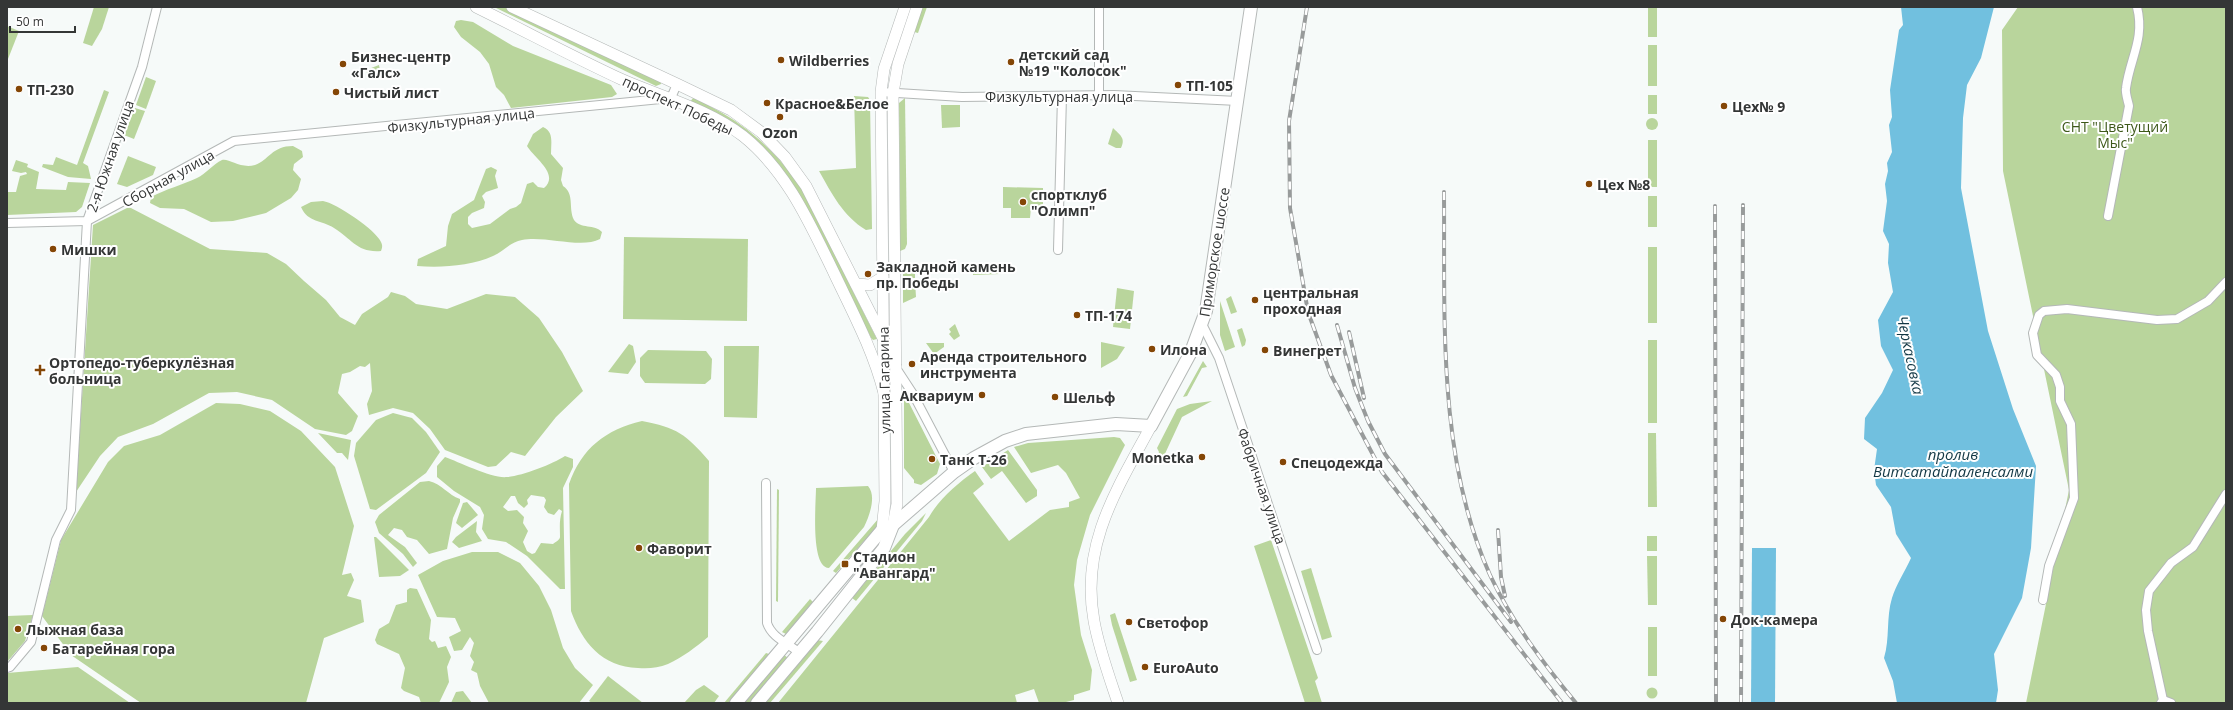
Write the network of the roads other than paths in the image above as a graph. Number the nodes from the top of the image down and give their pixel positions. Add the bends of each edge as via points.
1 (157, 7) edge
2 (476, 7) edge
3 (512, 7) edge
4 (905, 7) edge
5 (916, 7) edge
6 (1099, 7) edge
7 (1251, 7) edge
8 (2137, 7) edge
9 (677, 84) junction
10 (881, 92) junction
11 (893, 93) junction
12 (1099, 95) junction
13 (1062, 96) junction
14 (671, 98) junction
15 (1238, 100) junction
16 (234, 141) joint
17 (2108, 216) dead end
18 (87, 221) junction
19 (7, 223) edge
20 (1058, 250) dead end
21 (883, 277) junction
22 (2226, 282) edge
23 (856, 284) junction
24 (1202, 324) junction
25 (895, 330) junction
26 (884, 338) junction
27 (868, 342) junction
28 (896, 367) junction
29 (884, 393) junction
30 (1151, 426) junction
31 (954, 472) junction
32 (766, 483) dead end
33 (2226, 494) edge
34 (893, 525) junction
35 (882, 530) junction
36 (2043, 600) dead end
37 (787, 643) junction
38 (1318, 650) dead end
39 (800, 653) junction
40 (8, 667) edge
41 (2165, 702) edge
42 (736, 703) edge
43 (757, 703) edge
44 (1118, 703) edge

1 - 18 street, 2-я Южная улица via 142,67
2 - 14 street, проспект Победы via 623,80
3 - 9 street, проспект Победы
4 - 10 street, улица Гагарина via 884,69
5 - 11 street, улица Гагарина via 898,64
6 - 12 street
7 - 15 main road, Приморское шоссе
8 - 17 street via 2140,21 2136,55 2126,89 2129,106
9 - 14 street
9 - 23 street, проспект Победы via 731,110 761,132 781,152 806,186
10 - 11 street, Физкультурная улица
10 - 21 street, улица Гагарина
11 - 13 street, Физкультурная улица via 962,97
11 - 25 street, улица Гагарина
12 - 13 street, Физкультурная улица
12 - 15 street, Физкультурная улица
13 - 20 street
14 - 16 street, Физкультурная улица
14 - 27 street, проспект Победы via 730,126 751,143 774,168 798,202
15 - 24 main road, Приморское шоссе
16 - 18 street, Сборная улица
18 - 19 street, Сборная улица
18 - 40 street, 2-я Южная улица via 72,510 56,540 31,642
21 - 23 street via 870,284
21 - 26 street, улица Гагарина
22 - 36 street via 2208,301 2177,319 2157,320 2067,309 2044,312 2040,315 2033,333 2037,355 2056,375 2060,387 2060,400 2071,424 2074,498 2049,566
23 - 26 street, проспект Победы
24 - 30 main road, Приморское шоссе via 1181,373
24 - 38 street, Фабричная улица via 1219,358
25 - 26 street
25 - 28 street, улица Гагарина
26 - 27 street via 874,344
26 - 28 street, проспект Победы
26 - 29 street, улица Гагарина
27 - 29 street, проспект Победы
28 - 31 street
28 - 34 street, улица Гагарина via 897,504
29 - 35 street, улица Гагарина via 885,501
30 - 31 main road via 1116,424 1026,434 991,448
30 - 44 street via 1101,523 1093,562 1091,582 1094,620
31 - 34 main road
32 - 37 street via 767,623 770,631
33 - 41 street via 2193,547 2170,563 2149,591 2146,610 2148,632
34 - 35 main road
34 - 39 main road, улица Гагарина via 884,548
35 - 37 main road
37 - 39 street
37 - 42 main road
39 - 43 main road, улица Гагарина

